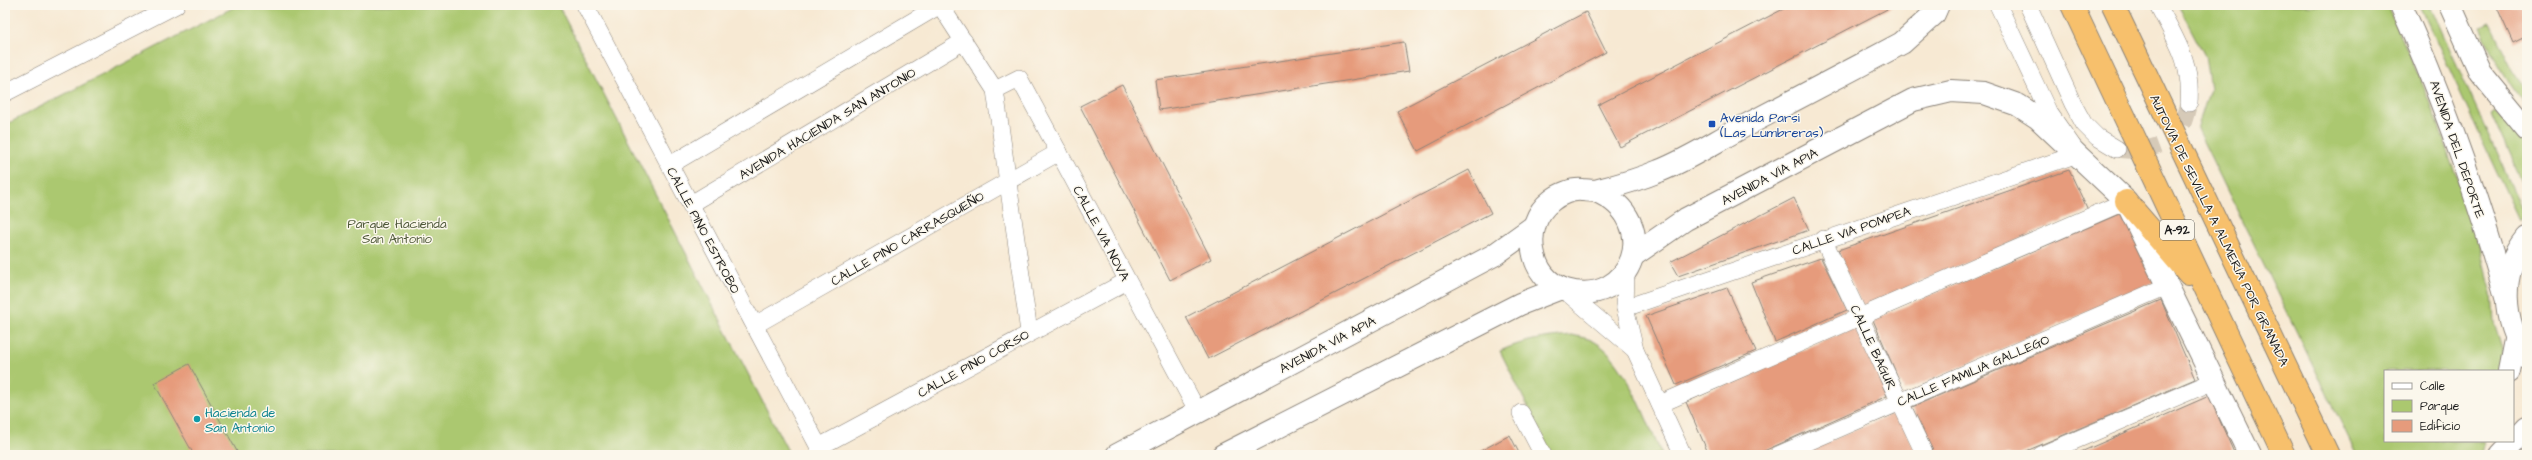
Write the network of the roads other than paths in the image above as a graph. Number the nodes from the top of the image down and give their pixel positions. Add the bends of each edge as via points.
1 (176, 5) edge
2 (585, 5) edge
3 (940, 5) edge
4 (1938, 5) edge
5 (1998, 5) edge
6 (2028, 5) edge
7 (2072, 5) edge
8 (2113, 5) edge
9 (2158, 5) edge
10 (2401, 5) edge
11 (2450, 5) edge
12 (964, 41) junction
13 (995, 90) junction
14 (5, 93) edge
15 (2189, 103) tunnel mouth
16 (2527, 129) edge
17 (2117, 148) tunnel mouth
18 (1059, 152) junction
19 (2078, 154) junction
20 (670, 165) junction
21 (1007, 181) junction
22 (1596, 191) junction
23 (2126, 201) junction
24 (691, 204) junction
25 (1533, 227) junction
26 (2527, 238) edge
27 (1823, 239) junction
28 (1630, 263) junction
29 (1127, 281) junction
30 (2168, 286) junction
31 (1562, 289) junction
32 (2206, 294) junction
33 (2506, 297) junction
34 (1625, 308) junction
35 (1860, 317) junction
36 (2262, 317) junction
37 (755, 325) junction
38 (1030, 332) junction
39 (2521, 349) edge
40 (1635, 350) junction
41 (2510, 370) edge
42 (2214, 382) junction
43 (1900, 402) junction
44 (1660, 404) junction
45 (1198, 412) junction
46 (1521, 413) dead end
47 (2527, 427) edge
48 (2514, 441) edge
49 (2499, 442) edge
50 (2513, 442) edge
51 (821, 451) edge
52 (1117, 455) edge
53 (1223, 455) edge
54 (1543, 455) edge
55 (1683, 455) edge
56 (1778, 455) edge
57 (1925, 455) edge
58 (2041, 455) edge
59 (2250, 455) edge
60 (2284, 455) edge
61 (2328, 455) edge
62 (2342, 455) edge
63 (2497, 455) edge
64 (2501, 455) edge

1 - 14 street
2 - 20 street, CALLE PINO ESTROBO
3 - 12 street
3 - 20 street
4 - 22 street via 1934,14 1902,43 1661,170
5 - 19 street via 2048,111
6 - 17 street via 2084,124 2097,137
7 - 32 highway, A-92
8 - 36 highway, AUTOVÍA DE SEVILLA A ALMERÍA POR GRANADA / A-92
9 - 15 street via 2187,63
10 - 33 street, AVENIDA DEL DEPORTE via 2436,84 2494,253
11 - 16 street via 2480,72
12 - 13 street
12 - 24 street, AVENIDA HACIENDA SAN ANTONIO
13 - 18 street, CALLE VIA NOVA via 1019,78
13 - 21 street
18 - 21 street, CALLE PINO CARRASQUEÑO
18 - 29 street, CALLE VIA NOVA
19 - 23 street, AVENIDA VÍA APIA
19 - 27 street, CALLE VIA POMPEA
19 - 28 street, AVENIDA VÍA APIA via 2038,118 2018,105 1984,93 1951,91 1913,100 1686,219
20 - 24 street, CALLE PINO ESTROBO
21 - 37 street, CALLE PINO CARRASQUEÑO
21 - 38 street
22 - 25 street via 1580,190 1558,197 1540,212
22 - 28 street via 1611,198 1632,223 1635,239
23 - 30 street, AVENIDA VÍA APIA
23 - 32 highway
23 - 35 street
24 - 37 street, CALLE PINO ESTROBO
25 - 31 street via 1531,242 1534,257 1541,271
25 - 45 street, AVENIDA VÍA APIA via 1494,255
26 - 33 street, AVENIDA DEL DEPORTE via 2520,246 2510,270
27 - 34 street, CALLE VIA POMPEA
27 - 35 street, CALLE BAGUR
28 - 31 street via 1614,284 1598,291 1581,293
28 - 34 street
29 - 38 street, CALLE PINO CORSO
29 - 45 street, CALLE VIA NOVA
30 - 42 street, AVENIDA VÍA APIA
30 - 43 street, CALLE FAMILIA GALLEGO
31 - 40 street
31 - 53 street via 1520,304
32 - 60 highway, A-92
33 - 39 street, AVENIDA DEL DEPORTE via 2510,326
34 - 40 street
35 - 43 street, CALLE BAGUR
35 - 44 street
36 - 61 highway, AUTOVÍA DE SEVILLA A ALMERÍA POR GRANADA / A-92
36 - 62 highway
37 - 51 street, CALLE PINO ESTROBO
38 - 51 street, CALLE PINO CORSO
39 - 41 street
40 - 44 street
42 - 58 street
42 - 59 street, AVENIDA VÍA APIA
43 - 56 street, CALLE FAMILIA GALLEGO
43 - 57 street, CALLE BAGUR
44 - 55 street
45 - 52 street, AVENIDA VÍA APIA
46 - 54 street
47 - 48 street
49 - 63 street
50 - 64 street

